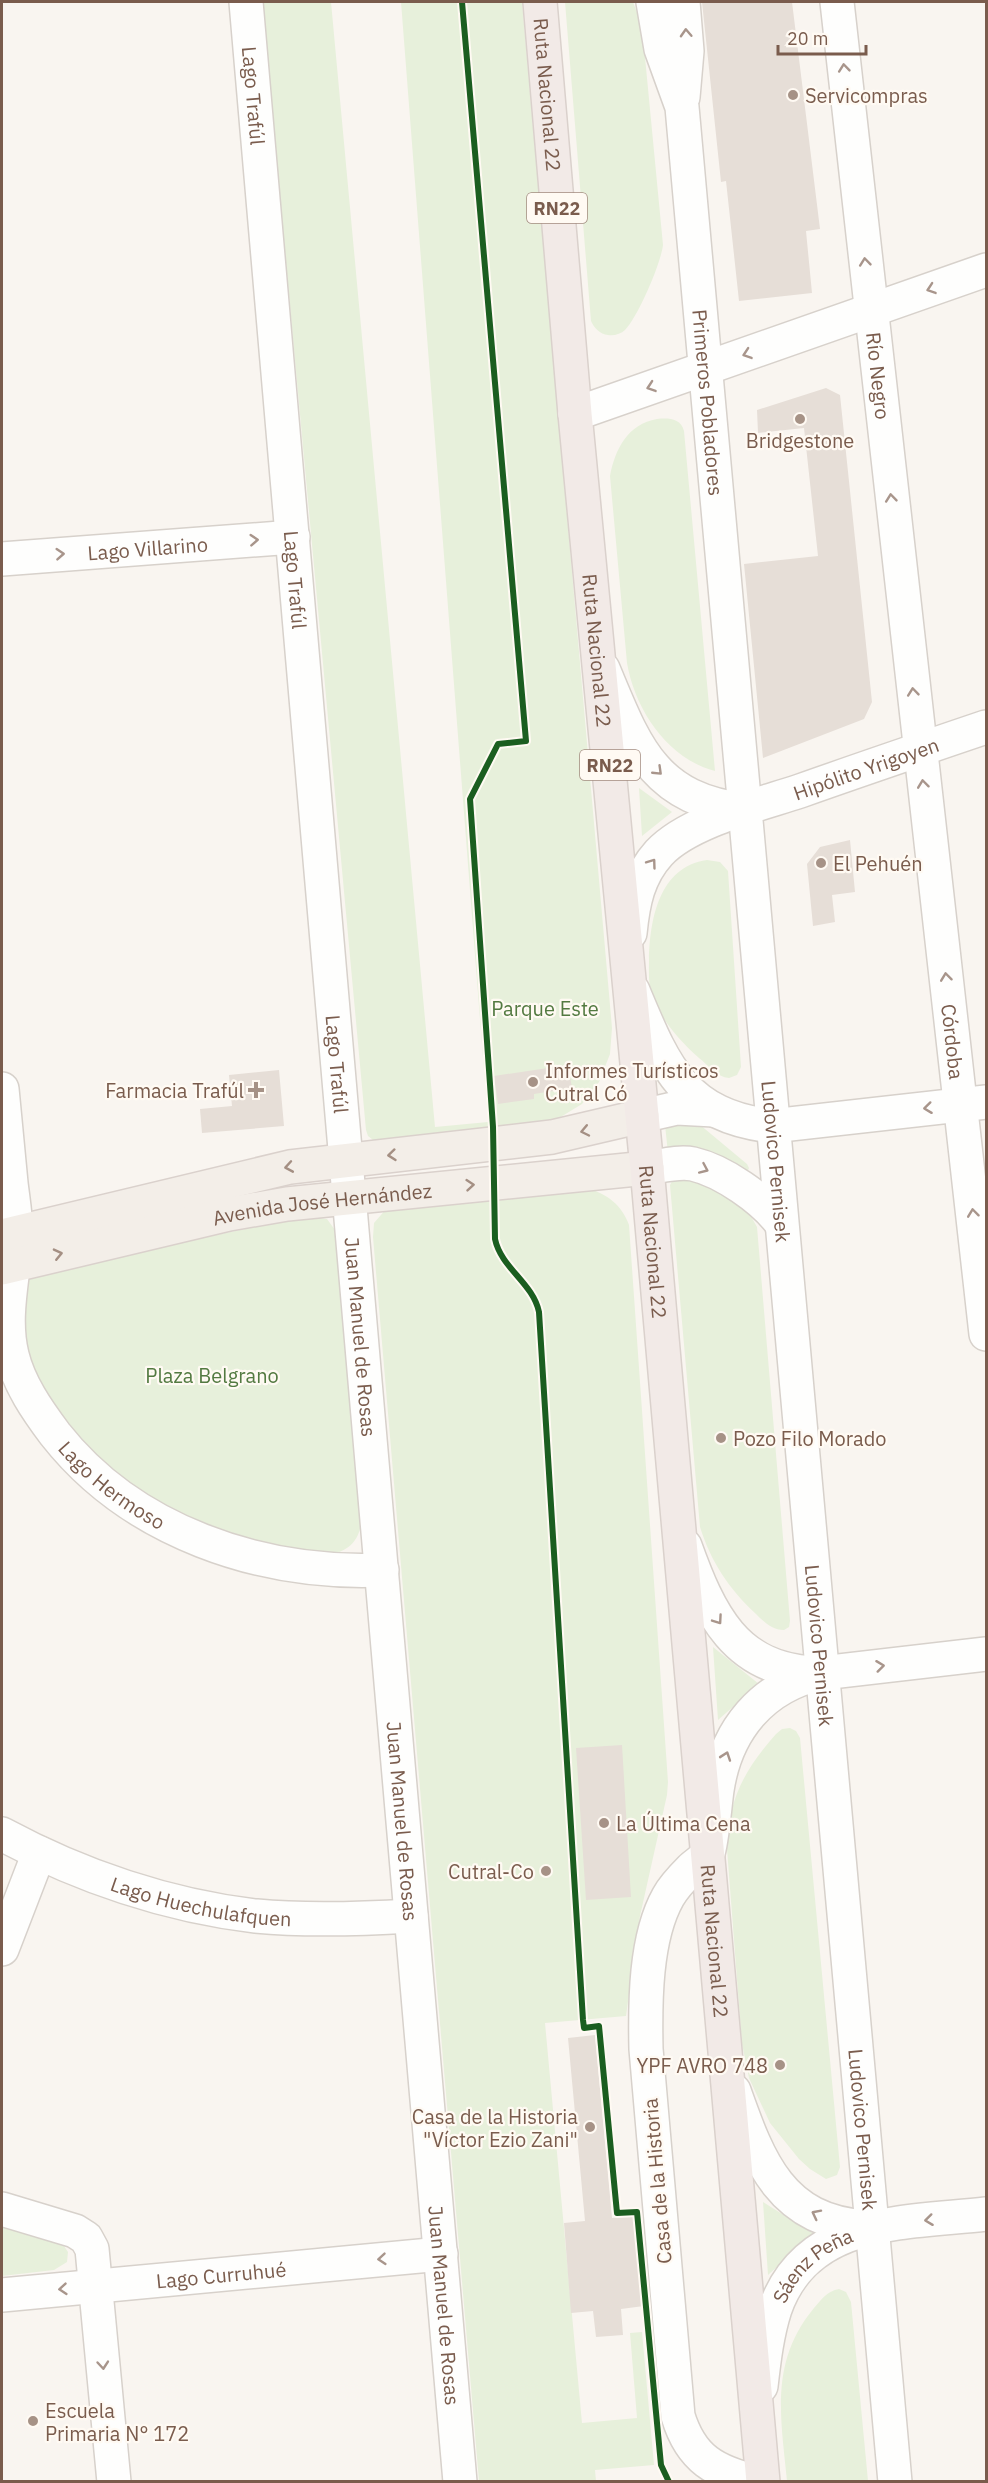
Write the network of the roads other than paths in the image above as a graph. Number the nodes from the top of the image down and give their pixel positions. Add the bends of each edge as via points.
1 (246, 2) edge
2 (540, 2) edge
3 (653, 2) edge
4 (683, 2) edge
5 (837, 2) edge
6 (682, 107) junction
7 (987, 270) edge
8 (870, 311) junction
9 (706, 368) junction
10 (575, 414) junction
11 (293, 537) junction
12 (2, 559) edge
13 (601, 665) junction
14 (987, 726) edge
15 (919, 750) junction
16 (745, 810) junction
17 (629, 972) junction
18 (2, 1100) edge
19 (973, 1103) edge
20 (714, 1110) junction
21 (642, 1116) junction
22 (772, 1126) junction
23 (346, 1160) junction
24 (647, 1168) junction
25 (350, 1197) junction
26 (781, 1223) junction
27 (8, 1250) edge
28 (987, 1334) edge
29 (7, 1357) edge
30 (679, 1528) junction
31 (382, 1570) junction
32 (987, 1654) edge
33 (822, 1673) junction
34 (2, 1834) edge
35 (39, 1853) junction
36 (707, 1854) junction
37 (411, 1916) junction
38 (2, 1949) edge
39 (726, 2069) junction
40 (2, 2209) edge
41 (987, 2214) edge
42 (872, 2227) junction
43 (441, 2254) junction
44 (96, 2286) junction
45 (2, 2295) edge
46 (757, 2412) junction
47 (114, 2481) edge
48 (460, 2481) edge
49 (757, 2481) edge
50 (763, 2481) edge
51 (895, 2481) edge

1 - 11 street, Lago Trafúl
2 - 10 highway, Ruta Nacional 22 / RN22
3 - 6 street, Primeros Pobladores via 661,49
6 -> 4 street via 687,51
8 -> 5 street, Río Negro
6 - 9 street, Primeros Pobladores
7 -> 8 street
8 -> 9 street
15 -> 8 street, Río Negro
9 -> 10 street
9 - 16 street, Primeros Pobladores
10 - 13 highway, Ruta Nacional 22 / RN22
12 -> 11 street, Lago Villarino
11 - 23 street, Lago Trafúl
13 -> 16 street, Hipólito Yrigoyen via 630,734 654,769 697,798
13 - 17 highway, Ruta Nacional 22 / RN22
14 - 15 street, Hipólito Yrigoyen
15 - 16 street, Hipólito Yrigoyen
19 -> 15 street, Córdoba
17 -> 16 street, Hipólito Yrigoyen via 636,893 652,862 678,837
16 - 22 street, Ludovico Pernisek
17 - 20 street via 665,1063 682,1085
17 - 21 highway, Ruta Nacional 22 / RN22
18 - 27 street, Lago Hermoso
19 -> 22 street
28 -> 19 street, Córdoba
20 - 21 street via 677,1108
20 - 22 street via 749,1123
21 -> 23 main road, Avenida José Hernández via 552,1137
21 - 24 highway, Ruta Nacional 22 / RN22
22 - 26 street, Ludovico Pernisek
23 - 25 street, Juan Manuel de Rosas
23 -> 27 main road, Avenida José Hernández via 262,1173
25 -> 24 main road, Avenida José Hernández
24 -> 26 street via 681,1163 704,1168 750,1192
24 - 30 highway, Ruta Nacional 22 / RN22
27 -> 25 main road, Avenida José Hernández
25 - 31 street, Juan Manuel de Rosas
26 - 33 street, Ludovico Pernisek
27 - 29 street, Lago Hermoso
29 - 31 street, Lago Hermoso via 63,1443 93,1474 146,1512 204,1541 249,1557 326,1570
30 -> 33 street via 702,1593 726,1631 770,1663 789,1670
30 - 36 highway, Ruta Nacional 22 / RN22
31 - 37 street, Juan Manuel de Rosas
33 -> 32 street
36 -> 33 street via 720,1774 736,1733 773,1693 799,1679
33 - 42 street, Ludovico Pernisek
34 - 35 street, Lago Huechulafquen
35 - 37 street, Lago Huechulafquen via 141,1892 217,1911 296,1919
35 - 38 street
36 - 39 highway, Ruta Nacional 22 / RN22
36 - 49 street, Casa de la Historia via 674,1887 658,1920 647,1989 647,2068 678,2416 688,2440 703,2459 723,2472
37 - 43 street, Juan Manuel de Rosas
42 -> 39 street, Sáenz Peña via 830,2220 810,2212 784,2192 753,2146
39 - 46 highway, Ruta Nacional 22 / RN22
40 - 44 street via 75,2231 86,2238 92,2249
41 -> 42 street
42 - 46 street, Sáenz Peña via 822,2247 786,2287 770,2329
42 - 51 street, Ludovico Pernisek
43 -> 44 street, Lago Curruhué
43 - 48 street, Juan Manuel de Rosas
44 -> 45 street, Lago Curruhué
44 -> 47 street
46 - 50 highway, Ruta Nacional 22 / RN22

